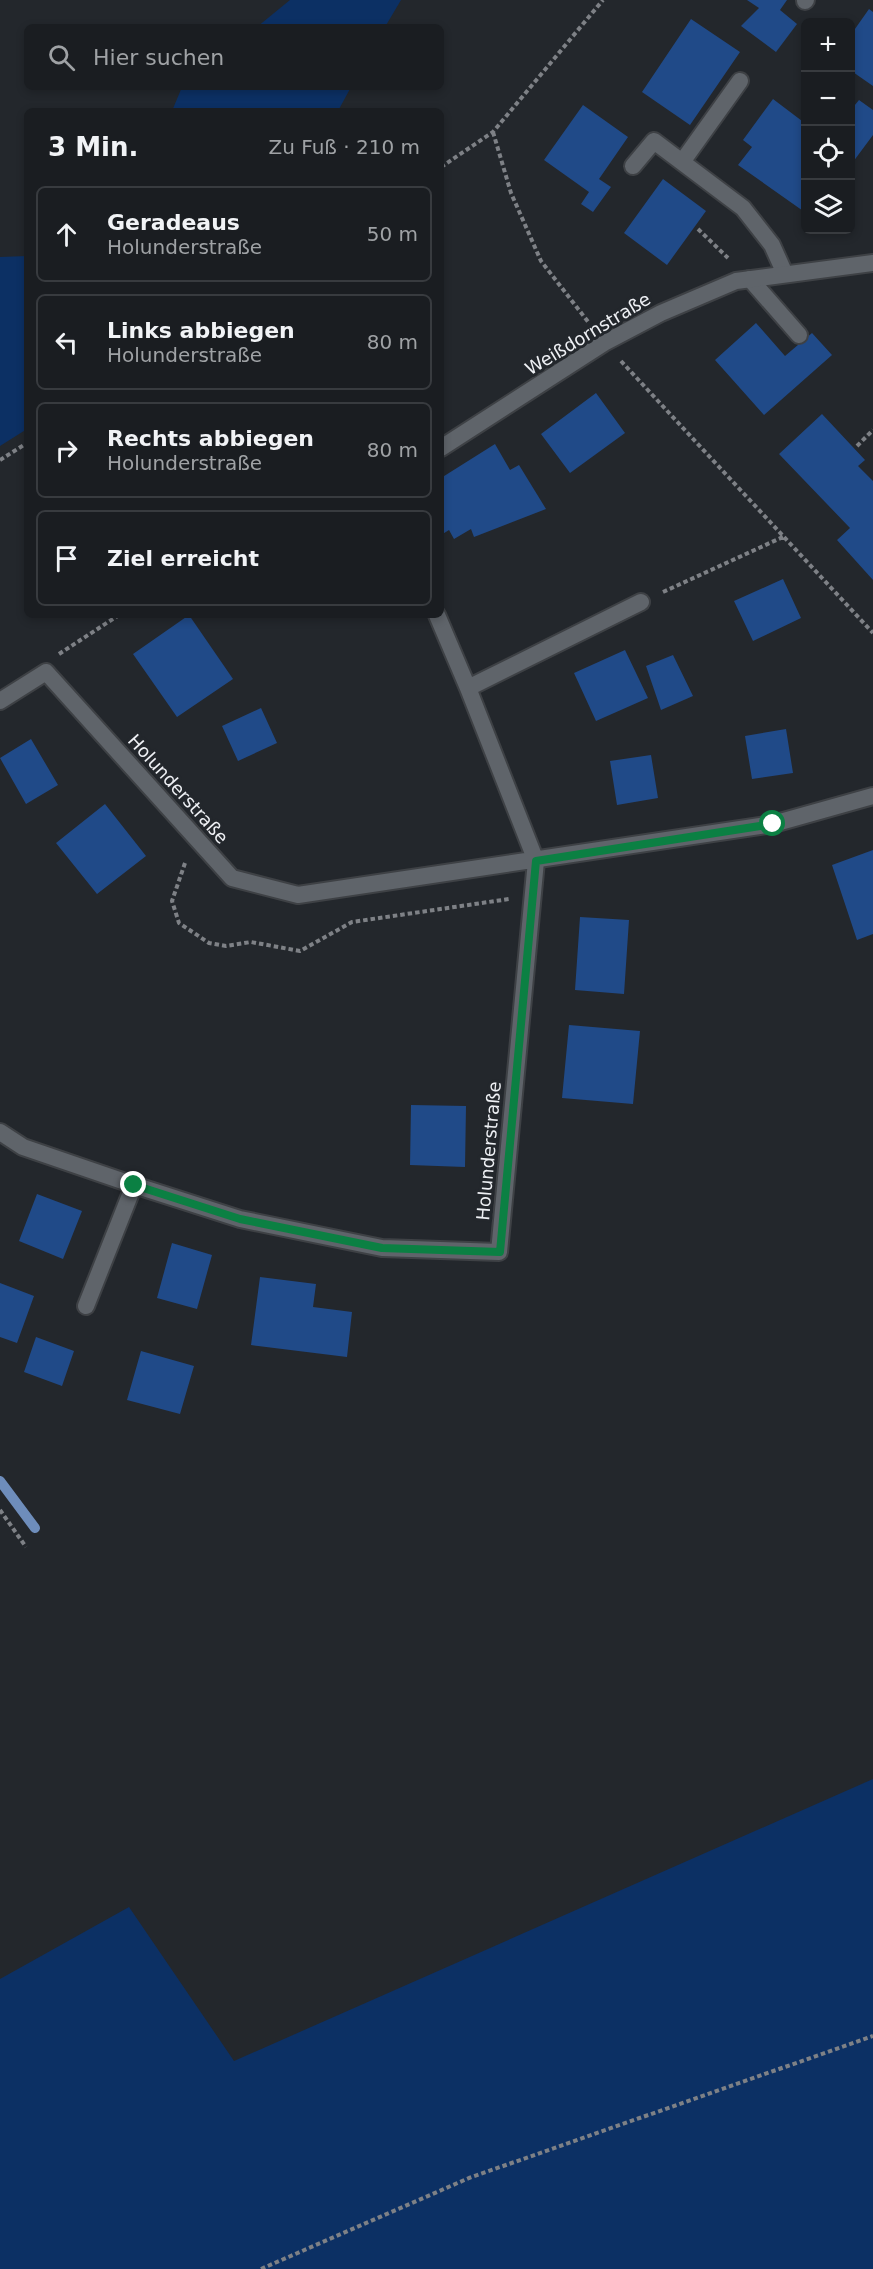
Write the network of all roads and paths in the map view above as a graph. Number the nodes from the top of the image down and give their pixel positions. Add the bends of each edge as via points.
1 (603, 0) edge
2 (740, 81) dead end
3 (493, 132) junction
4 (682, 162) junction
5 (444, 165) edge
6 (633, 166) dead end
7 (698, 229) dead end
8 (873, 263) edge
9 (785, 274) junction
10 (750, 279) junction
11 (799, 335) dead end
12 (604, 343) junction
13 (873, 430) edge
14 (24, 445) edge
15 (444, 446) edge
16 (857, 446) dead end
17 (0, 460) edge
18 (785, 536) junction
19 (641, 602) joint
20 (114, 618) edge
21 (438, 618) edge
22 (873, 633) edge
23 (46, 672) junction
24 (468, 688) junction
25 (0, 701) edge
26 (873, 796) edge
27 (194, 836) junction
28 (536, 861) junction
29 (533, 895) junction
30 (0, 1132) edge
31 (134, 1185) junction
32 (86, 1306) dead end
33 (0, 1510) edge
34 (26, 1547) dead end
35 (873, 2036) edge
36 (261, 2269) edge

1 - 3 path
2 - 4 street
3 - 5 path
3 - 12 path via 511,193 541,261
4 - 6 street via 654,141
4 - 9 street via 743,208 772,245
7 - 10 path
8 - 9 street, Weißdornstraße
9 - 10 street, Weißdornstraße
10 - 11 street
10 - 12 street, Weißdornstraße via 661,312
12 - 15 street, Weißdornstraße
12 - 18 path
13 - 16 path
14 - 17 path
18 - 19 path
18 - 22 path
19 - 24 street
20 - 23 path via 62,650
21 - 24 street
23 - 25 street
23 - 27 street, Holunderstraße
24 - 28 street
26 - 28 street, Holunderstraße via 773,824
27 - 28 street, Holunderstraße via 232,878 298,896
27 - 29 path via 172,901 179,923 209,943 226,946 251,942 300,951 352,922
28 - 29 street, Holunderstraße
29 - 31 street, Holunderstraße via 500,1252 382,1248 240,1219
30 - 31 street, Holunderstraße via 23,1147
31 - 32 street
33 - 34 path
35 - 36 path via 469,2178

